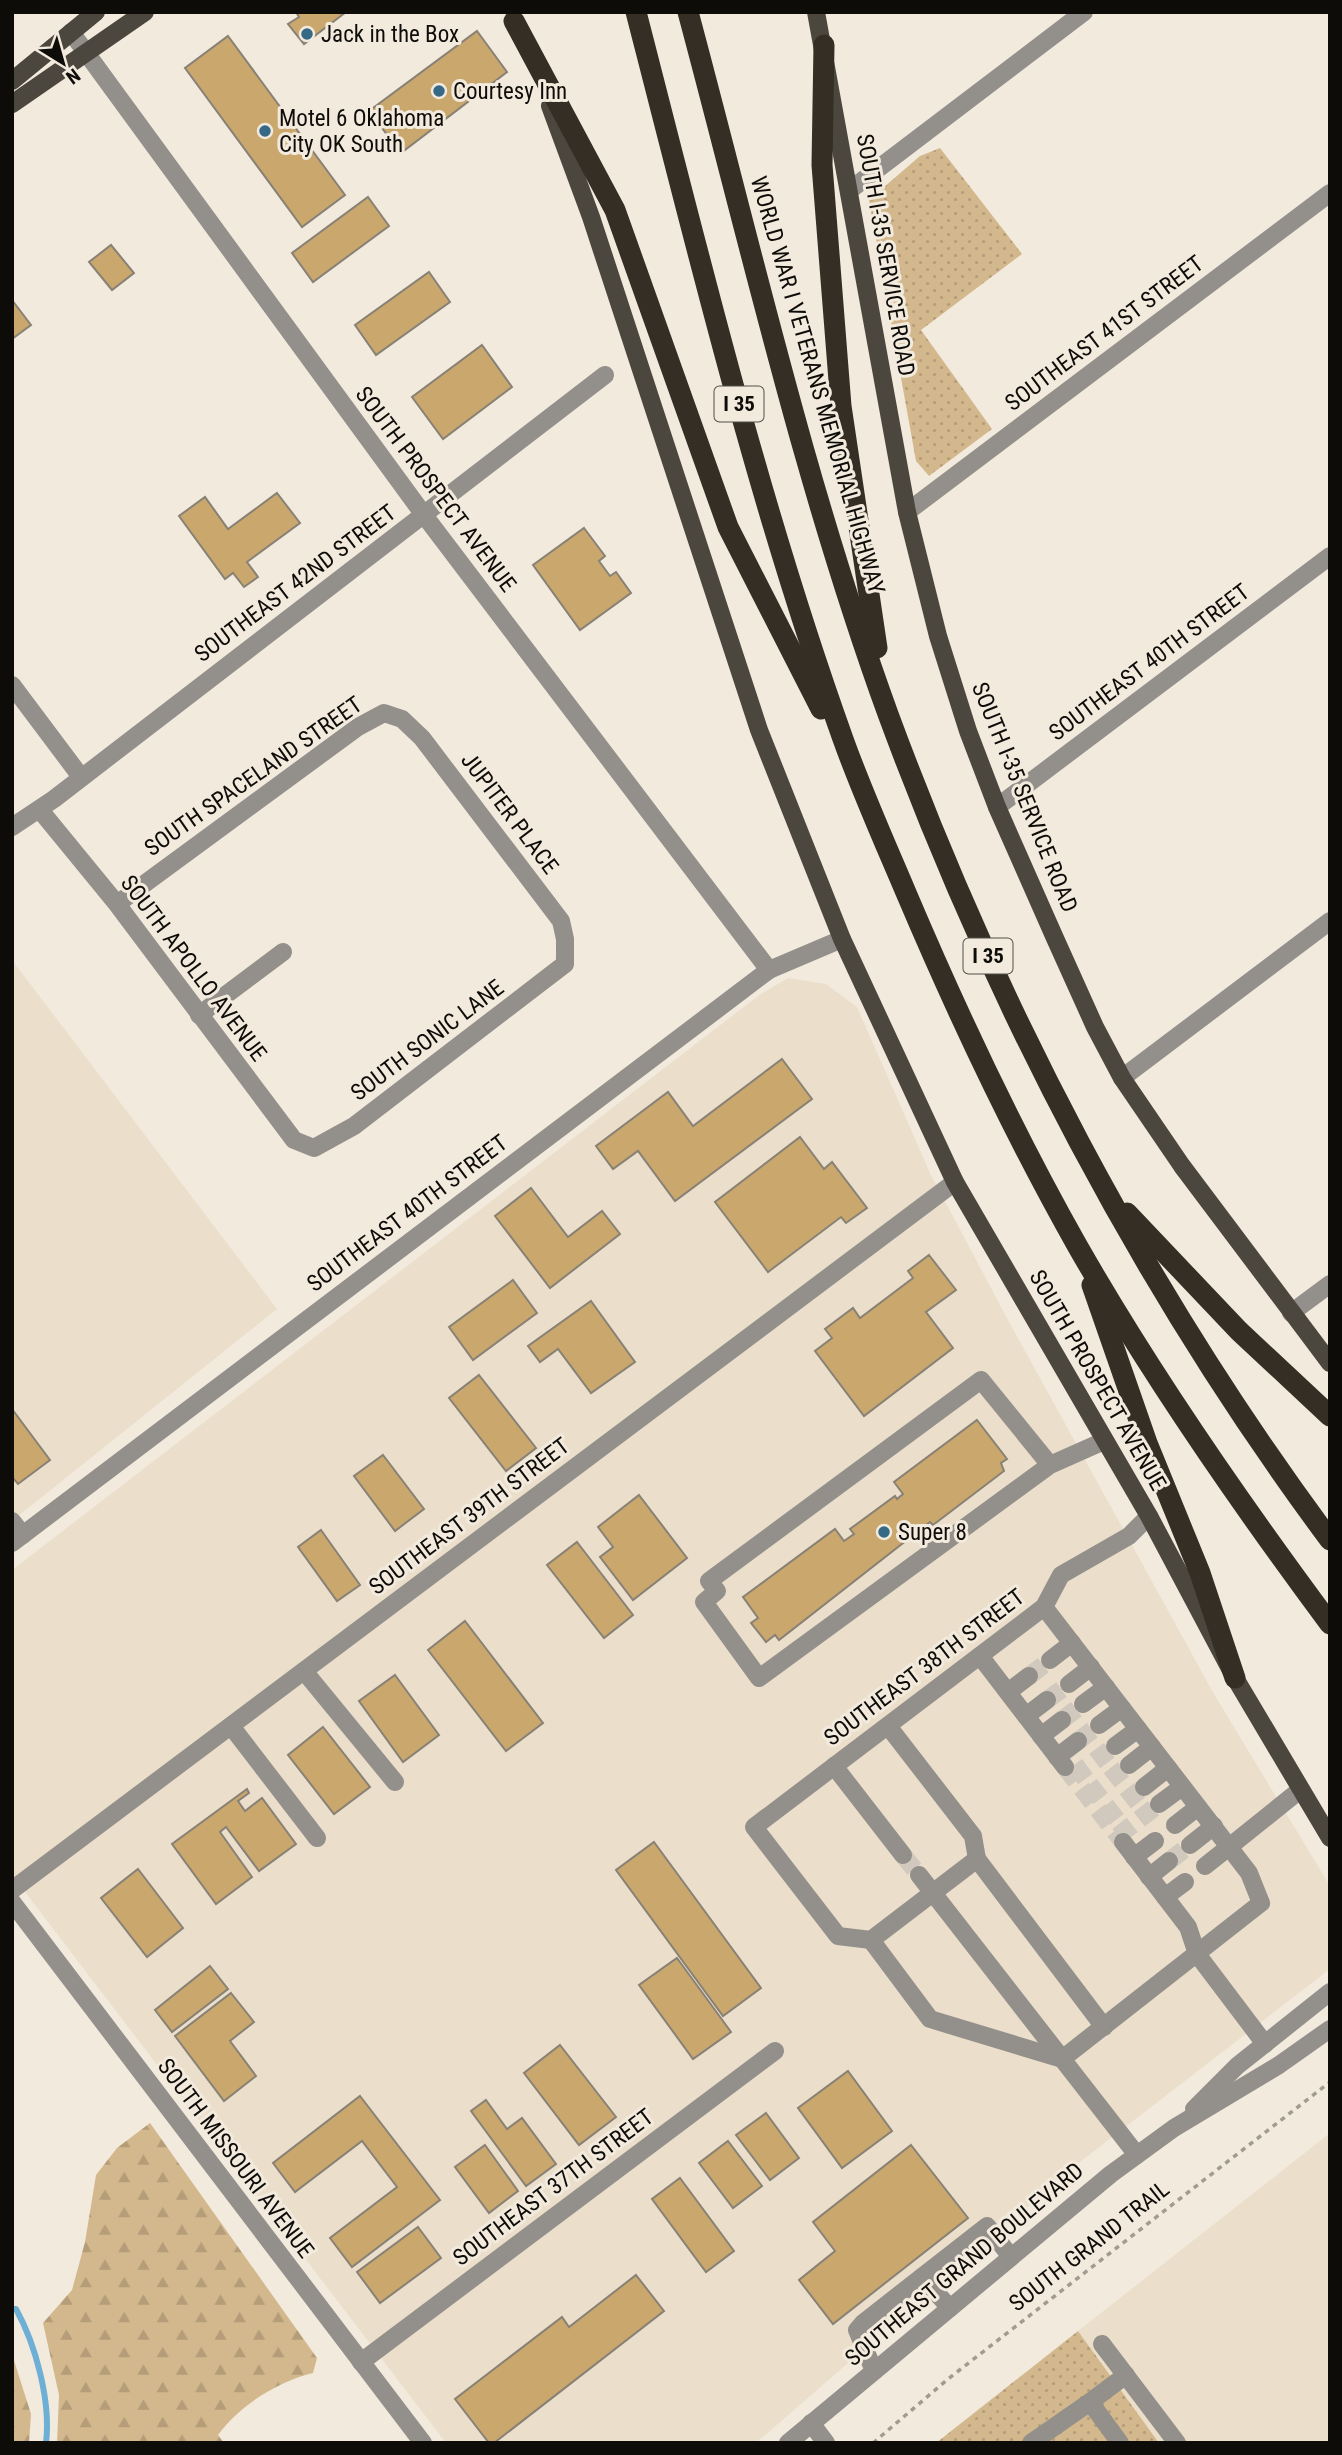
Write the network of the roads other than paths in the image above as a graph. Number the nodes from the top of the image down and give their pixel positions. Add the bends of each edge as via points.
1 (96, 12) edge
2 (145, 12) edge
3 (636, 12) edge
4 (688, 12) edge
5 (816, 12) edge
6 (1084, 12) edge
7 (513, 16) edge
8 (71, 32) junction
9 (824, 45) junction
10 (86, 53) junction
11 (12, 81) edge
12 (12, 104) edge
13 (850, 190) junction
14 (1330, 193) edge
15 (606, 375) dead end
16 (907, 512) junction
17 (424, 515) junction
18 (1330, 556) edge
19 (12, 685) edge
20 (887, 712) junction
21 (384, 713) joint
22 (81, 777) junction
23 (862, 789) junction
24 (997, 807) junction
25 (40, 810) junction
26 (12, 827) edge
27 (117, 904) junction
28 (1330, 921) edge
29 (842, 939) junction
30 (284, 952) dead end
31 (565, 964) joint
32 (769, 970) junction
33 (199, 1015) junction
34 (1122, 1078) junction
35 (314, 1148) joint
36 (955, 1182) junction
37 (1107, 1191) junction
38 (1078, 1247) junction
39 (1330, 1284) edge
40 (1292, 1313) junction
41 (1330, 1363) edge
42 (1330, 1416) edge
43 (1104, 1441) junction
44 (1050, 1465) junction
45 (1149, 1516) junction
46 (16, 1533) edge
47 (1330, 1540) edge
48 (1044, 1607) junction
49 (1330, 1624) edge
50 (1072, 1643) junction
51 (980, 1656) junction
52 (1051, 1660) tunnel mouth
53 (1091, 1667) junction
54 (304, 1671) junction
55 (1029, 1676) tunnel mouth
56 (1235, 1678) junction
57 (1069, 1684) tunnel mouth
58 (1106, 1687) junction
59 (1008, 1692) junction
60 (1047, 1700) tunnel mouth
61 (1083, 1704) tunnel mouth
62 (1122, 1708) junction
63 (1026, 1716) junction
64 (1062, 1720) tunnel mouth
65 (1099, 1725) tunnel mouth
66 (231, 1726) junction
67 (888, 1726) junction
68 (1138, 1729) junction
69 (1041, 1736) junction
70 (1078, 1741) tunnel mouth
71 (1115, 1746) tunnel mouth
72 (1152, 1747) junction
73 (1129, 1765) tunnel mouth
74 (834, 1766) junction
75 (1168, 1768) junction
76 (395, 1782) dead end
77 (1144, 1787) tunnel mouth
78 (1182, 1787) junction
79 (1300, 1790) junction
80 (1159, 1804) tunnel mouth
81 (1198, 1807) junction
82 (1175, 1825) dead end
83 (1214, 1826) junction
84 (317, 1838) dead end
85 (1330, 1838) edge
86 (1155, 1841) dead end
87 (1123, 1842) tunnel mouth
88 (1190, 1845) tunnel mouth
89 (1229, 1847) junction
90 (903, 1855) tunnel mouth
91 (1134, 1857) junction
92 (977, 1859) junction
93 (1169, 1861) tunnel mouth
94 (1205, 1866) dead end
95 (919, 1875) tunnel mouth
96 (1149, 1877) junction
97 (1185, 1882) dead end
98 (12, 1890) edge
99 (933, 1892) junction
100 (1165, 1897) junction
101 (12, 1902) edge
102 (871, 1940) junction
103 (1197, 1954) junction
104 (1330, 1992) edge
105 (1104, 2027) junction
106 (1330, 2029) edge
107 (1265, 2043) junction
108 (775, 2050) dead end
109 (1062, 2059) junction
110 (1174, 2129) junction
111 (1137, 2155) junction
112 (1011, 2257) junction
113 (922, 2277) junction
114 (950, 2308) junction
115 (1102, 2344) dead end
116 (361, 2362) junction
117 (874, 2371) junction
118 (1126, 2375) junction
119 (1090, 2402) junction
120 (811, 2423) junction
121 (423, 2443) edge
122 (788, 2443) edge
123 (826, 2443) edge
124 (1031, 2443) edge
125 (1120, 2443) edge
126 (1177, 2443) edge

1 - 8 main road
2 - 10 main road
3 - 23 highway, I 35 via 770,513
4 - 20 highway, WORLD WAR I VETERANS MEMORIAL HIGHWAY / I 35 via 822,513
5 - 9 main road, SOUTH I-35 SERVICE ROAD
6 - 13 street
7 - 23 highway via 615,210 728,527
7 - 29 main road via 568,150 759,730
8 - 10 street, SOUTH PROSPECT AVENUE
8 - 11 main road
9 - 13 main road, SOUTH I-35 SERVICE ROAD
9 - 20 highway via 822,165 841,406
10 - 12 main road
10 - 17 street, SOUTH PROSPECT AVENUE
13 - 16 main road, SOUTH I-35 SERVICE ROAD
14 - 16 street, SOUTHEAST 41ST STREET
15 - 17 street, SOUTHEAST 42ND STREET
16 - 24 main road, SOUTH I-35 SERVICE ROAD via 938,636
17 - 22 street, SOUTHEAST 42ND STREET
17 - 32 street, SOUTH PROSPECT AVENUE
18 - 24 street, SOUTHEAST 40TH STREET
19 - 22 street
20 - 37 highway, WORLD WAR I VETERANS MEMORIAL HIGHWAY / I 35 via 996,975
21 - 27 street, SOUTH SPACELAND STREET via 358,727
21 - 31 street, JUPITER PLACE via 402,719 422,738 561,921
22 - 25 street, SOUTHEAST 42ND STREET
23 - 38 highway, I 35 via 983,1064
24 - 34 main road, SOUTH I-35 SERVICE ROAD
25 - 26 street, SOUTHEAST 42ND STREET
25 - 27 street, SOUTH APOLLO AVENUE
27 - 33 street, SOUTH APOLLO AVENUE
28 - 34 street
29 - 32 street, SOUTHEAST 40TH STREET
29 - 36 main road, SOUTH PROSPECT AVENUE
30 - 33 street
31 - 35 street, SOUTH SONIC LANE via 354,1126
32 - 46 street, SOUTHEAST 40TH STREET
33 - 35 street, SOUTH APOLLO AVENUE via 294,1140
34 - 40 main road, SOUTH I-35 SERVICE ROAD
36 - 43 main road, SOUTH PROSPECT AVENUE
36 - 54 street, SOUTHEAST 39TH STREET
37 - 42 highway via 1238,1331
37 - 47 highway, WORLD WAR I VETERANS MEMORIAL HIGHWAY / I 35 via 1138,1249 1277,1469
38 - 49 highway, I 35 via 1180,1410
38 - 56 highway
39 - 40 street
40 - 41 main road, SOUTH I-35 SERVICE ROAD
43 - 44 street
43 - 45 main road, SOUTH PROSPECT AVENUE
44 - 44 street via 981,1380 709,1581 718,1591 704,1602 760,1678
45 - 48 street, SOUTHEAST 38TH STREET via 1129,1536 1061,1575
45 - 56 main road, SOUTH PROSPECT AVENUE
48 - 50 street
48 - 51 street, SOUTHEAST 38TH STREET
50 - 52 street
50 - 53 street
51 - 59 street
51 - 67 street, SOUTHEAST 38TH STREET
53 - 57 street
53 - 58 street
54 - 66 street, SOUTHEAST 39TH STREET
54 - 76 street
55 - 59 street
56 - 79 main road, SOUTH PROSPECT AVENUE
58 - 61 street
58 - 62 street
59 - 63 street
60 - 63 street
62 - 65 street
62 - 68 street
63 - 69 street
64 - 69 street
66 - 84 street
66 - 98 street, SOUTHEAST 39TH STREET
67 - 74 street, SOUTHEAST 38TH STREET
67 - 92 street via 973,1836
68 - 71 street
68 - 72 street
69 - 70 street via 1061,1762
72 - 73 street
72 - 75 street
74 - 90 street
74 - 102 street, SOUTHEAST 38TH STREET via 754,1827 838,1936
75 - 77 street
75 - 78 street
78 - 80 street
78 - 81 street
79 - 85 main road, SOUTH PROSPECT AVENUE
79 - 89 street
81 - 82 street
81 - 83 street
83 - 88 street
83 - 89 street
86 - 91 street
87 - 91 street
89 - 94 street
89 - 103 street via 1249,1873 1261,1903
91 - 96 street
92 - 99 street
92 - 105 street
93 - 96 street
95 - 99 street
96 - 100 street
97 - 100 street
99 - 102 street
99 - 109 street
100 - 103 street via 1188,1927
101 - 116 street, SOUTH MISSOURI AVENUE
102 - 109 street via 930,2019
103 - 105 street
103 - 107 street
104 - 107 street, SOUTHEAST GRAND BOULEVARD
105 - 109 street
106 - 110 street, SOUTHEAST GRAND BOULEVARD
107 - 110 street, SOUTHEAST GRAND BOULEVARD
108 - 116 street, SOUTHEAST 37TH STREET
109 - 111 street
110 - 111 street, SOUTHEAST GRAND BOULEVARD
111 - 112 street, SOUTHEAST GRAND BOULEVARD
112 - 113 street via 987,2226
112 - 114 street, SOUTHEAST GRAND BOULEVARD
113 - 114 street
113 - 117 street via 857,2330
114 - 117 street, SOUTHEAST GRAND BOULEVARD
115 - 118 street
116 - 121 street, SOUTH MISSOURI AVENUE
117 - 120 street, SOUTHEAST GRAND BOULEVARD
118 - 119 street
118 - 126 street
119 - 124 street
119 - 125 street
120 - 122 street, SOUTHEAST GRAND BOULEVARD
120 - 123 street

